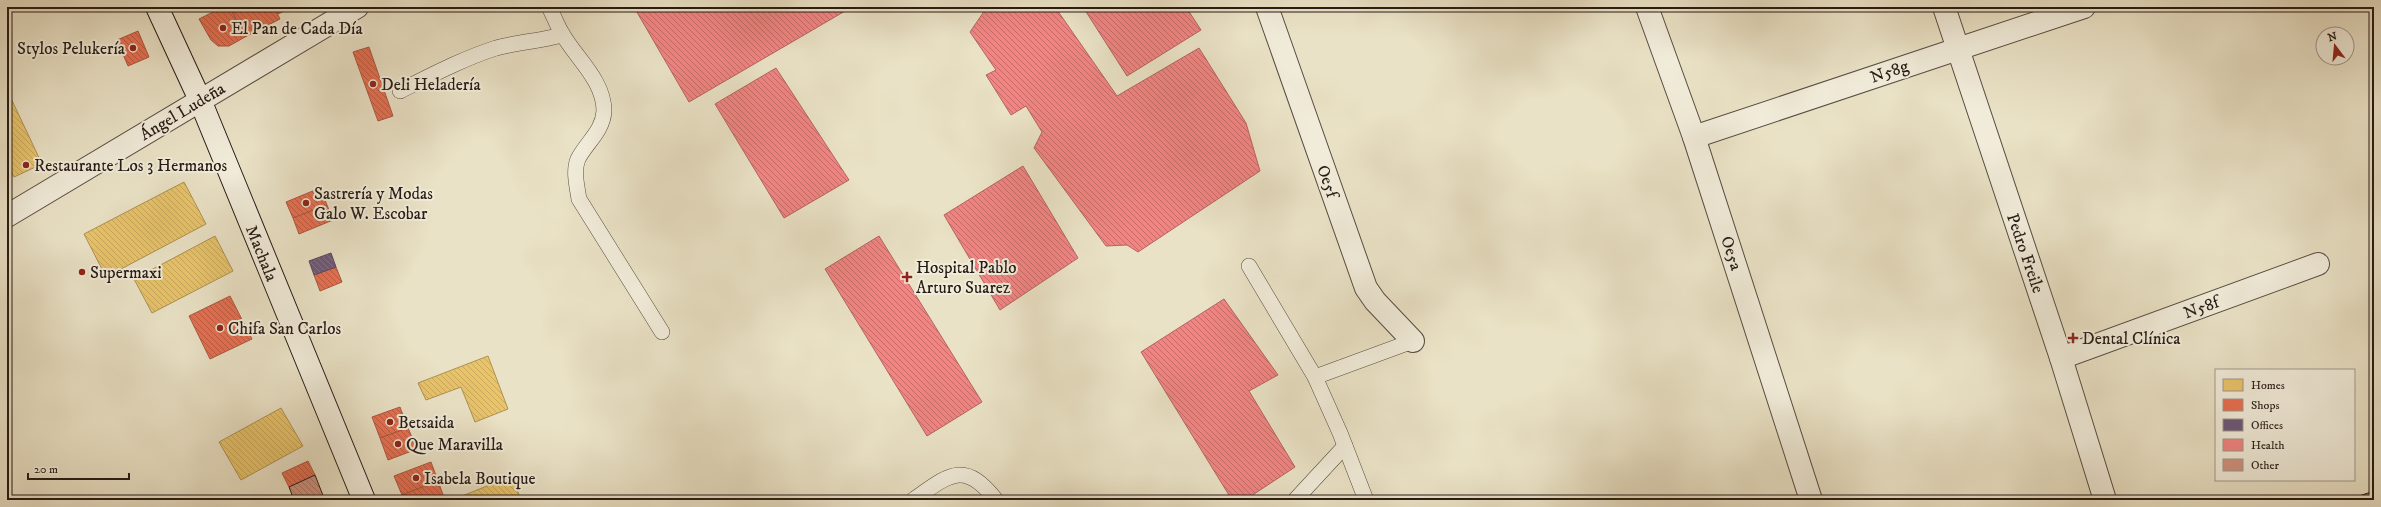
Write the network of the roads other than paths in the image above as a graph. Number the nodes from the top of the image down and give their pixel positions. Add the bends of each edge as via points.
1 (157, 7) edge
2 (357, 7) edge
3 (549, 7) edge
4 (1267, 7) edge
5 (1647, 7) edge
6 (1944, 7) edge
7 (2084, 7) edge
8 (562, 34) junction
9 (1957, 48) junction
10 (400, 91) dead end
11 (200, 100) junction
12 (1694, 137) junction
13 (7, 216) edge
14 (2318, 264) dead end
15 (1249, 266) dead end
16 (662, 332) dead end
17 (1413, 341) joint
18 (2061, 358) junction
19 (1315, 377) junction
20 (1345, 446) junction
21 (364, 500) edge
22 (913, 500) edge
23 (996, 500) edge
24 (1295, 500) edge
25 (1366, 500) edge
26 (1811, 500) edge
27 (2105, 500) edge

1 - 11 street, Machala
2 - 11 street, Ángel Ludeña
3 - 8 lane
4 - 17 street, Oe5f via 1366,288
5 - 12 street, Oe5a
6 - 9 street, Pedro Freile
7 - 9 street, N58g
8 - 10 lane via 538,42 521,42 465,58
8 - 16 lane via 590,73 603,102 604,114 596,134 578,160 575,174 579,199
9 - 12 street, N58g
9 - 18 street, Pedro Freile
11 - 13 street, Ángel Ludeña
11 - 21 street, Machala
12 - 26 street, Oe5a
14 - 18 street, N58f
15 - 19 lane
17 - 19 lane
18 - 27 street, Pedro Freile
19 - 20 lane
20 - 24 lane
20 - 25 lane
22 - 23 lane via 943,480 966,475 978,480

